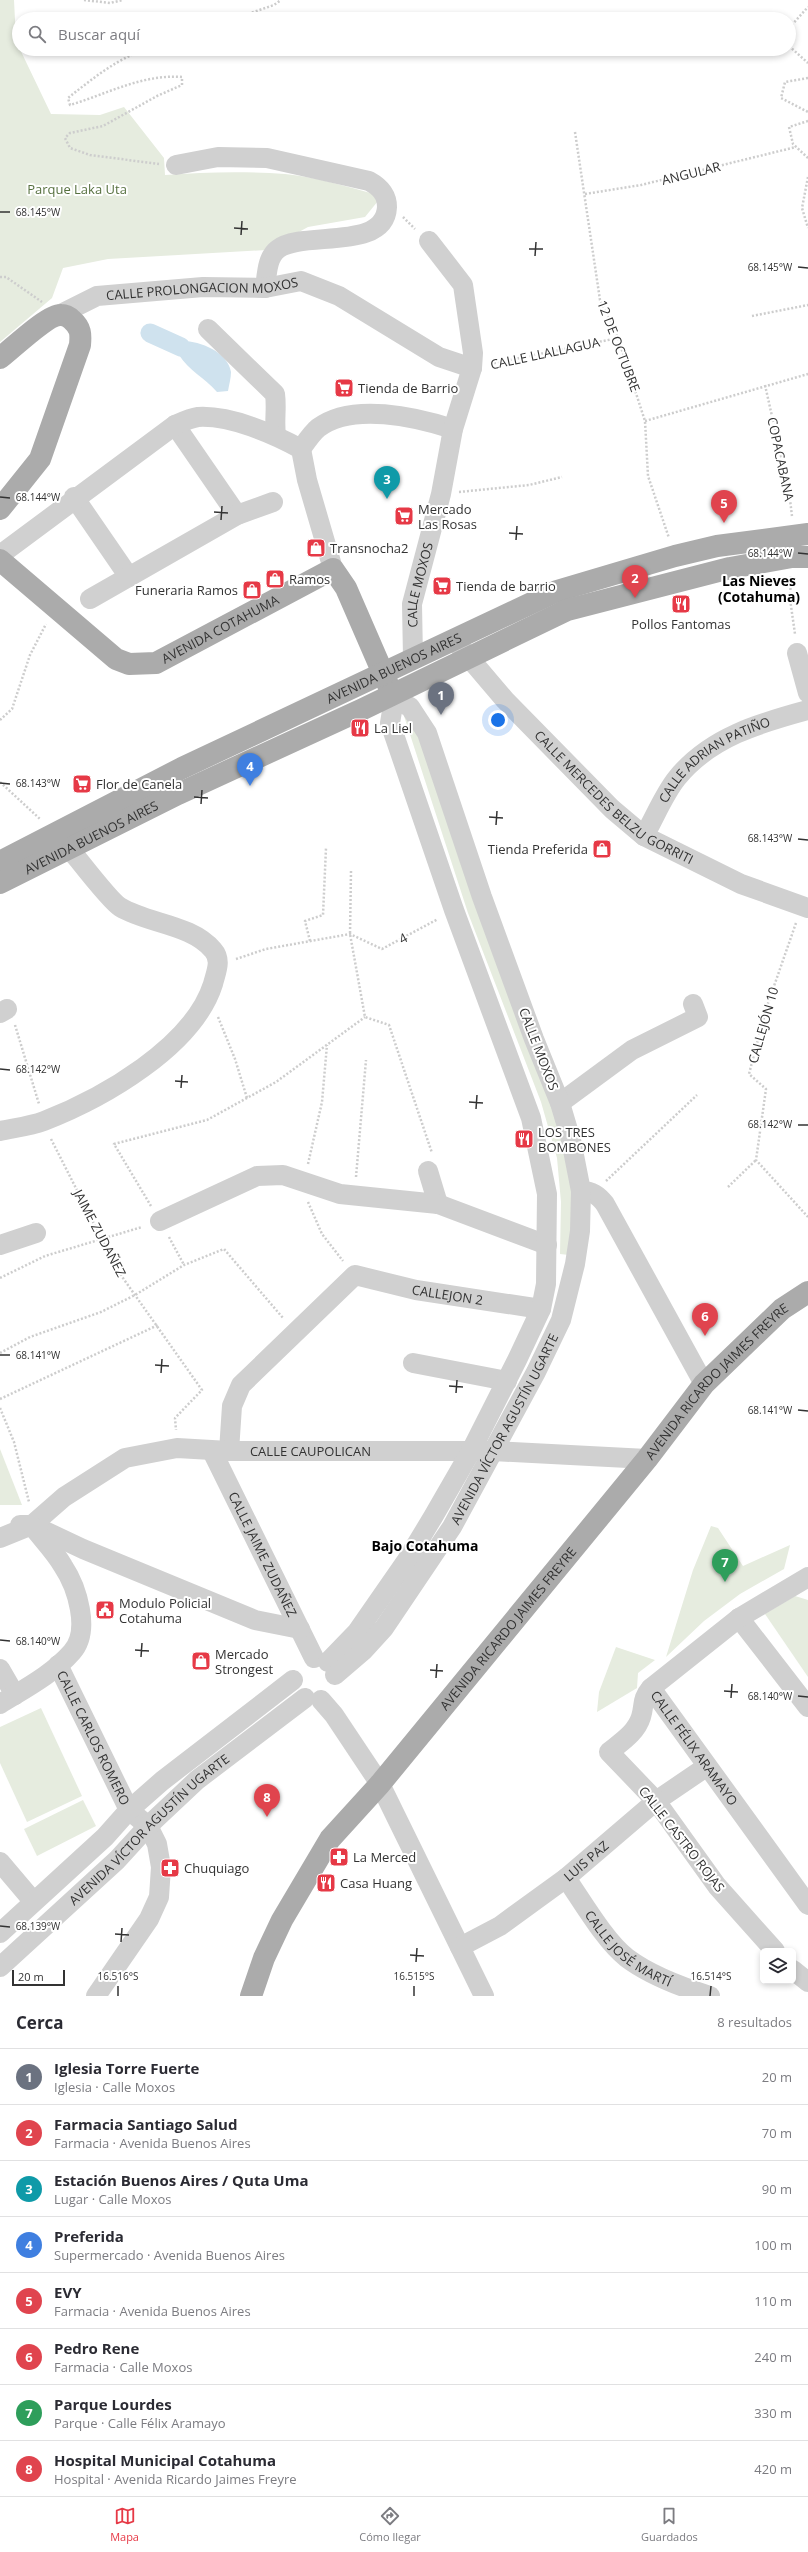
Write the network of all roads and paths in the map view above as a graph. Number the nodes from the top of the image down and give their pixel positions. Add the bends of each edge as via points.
1 (84, 0) edge
2 (124, 0) edge
3 (281, 0) edge
4 (808, 7) edge
5 (254, 12) edge
6 (796, 20) edge
7 (796, 52) edge
8 (129, 56) edge
9 (808, 63) edge
10 (808, 78) edge
11 (808, 112) edge
12 (808, 121) edge
13 (575, 132) dead end
14 (796, 147) junction
15 (808, 158) edge
16 (176, 165) joint
17 (808, 178) edge
18 (584, 194) junction
19 (387, 203) junction
20 (808, 228) edge
21 (429, 241) joint
22 (0, 277) edge
23 (265, 288) junction
24 (808, 305) edge
25 (60, 315) junction
26 (752, 316) dead end
27 (208, 329) dead end
28 (618, 338) junction
29 (0, 358) edge
30 (472, 368) junction
31 (808, 374) edge
32 (766, 385) junction
33 (645, 421) junction
34 (175, 425) junction
35 (454, 429) junction
36 (276, 435) junction
37 (301, 449) junction
38 (562, 477) dead end
39 (441, 494) junction
40 (74, 497) junction
41 (273, 502) dead end
42 (0, 509) edge
43 (237, 515) junction
44 (801, 534) edge
45 (0, 555) edge
46 (675, 556) junction
47 (800, 557) edge
48 (0, 560) edge
49 (333, 569) junction
50 (128, 577) junction
51 (90, 599) dead end
52 (54, 608) junction
53 (454, 640) junction
54 (797, 653) joint
55 (412, 658) junction
56 (469, 658) junction
57 (382, 673) junction
58 (808, 693) edge
59 (393, 697) junction
60 (808, 710) edge
61 (0, 720) edge
62 (0, 782) edge
63 (644, 836) junction
64 (63, 842) junction
65 (326, 848) dead end
66 (0, 862) edge
67 (351, 871) dead end
68 (0, 883) edge
69 (805, 907) edge
70 (454, 910) junction
71 (350, 934) junction
72 (310, 941) junction
73 (219, 964) junction
74 (210, 994) junction
75 (694, 1004) dead end
76 (4, 1011) edge
77 (365, 1018) junction
78 (326, 1045) junction
79 (366, 1060) dead end
80 (697, 1095) dead end
81 (247, 1098) junction
82 (560, 1103) junction
83 (43, 1122) junction
84 (0, 1130) edge
85 (756, 1160) junction
86 (428, 1171) joint
87 (304, 1182) junction
88 (728, 1187) dead end
89 (590, 1194) junction
90 (354, 1195) junction
91 (438, 1204) junction
92 (808, 1217) edge
93 (160, 1221) junction
94 (36, 1233) dead end
95 (102, 1241) junction
96 (0, 1245) edge
97 (547, 1245) junction
98 (184, 1265) junction
99 (355, 1275) junction
100 (0, 1278) edge
101 (808, 1292) edge
102 (135, 1295) junction
103 (541, 1309) junction
104 (158, 1325) junction
105 (296, 1333) junction
106 (0, 1353) edge
107 (413, 1363) dead end
108 (507, 1381) junction
109 (704, 1384) junction
110 (0, 1399) edge
111 (0, 1408) edge
112 (178, 1448) junction
113 (221, 1451) junction
114 (471, 1451) junction
115 (493, 1451) junction
116 (647, 1459) junction
117 (0, 1525) edge
118 (32, 1525) junction
119 (0, 1538) edge
120 (808, 1577) edge
121 (739, 1618) junction
122 (300, 1629) junction
123 (58, 1665) junction
124 (326, 1665) junction
125 (0, 1669) edge
126 (293, 1680) junction
127 (651, 1688) junction
128 (318, 1698) junction
129 (7, 1699) edge
130 (808, 1706) edge
131 (706, 1766) junction
132 (380, 1784) junction
133 (656, 1801) junction
134 (129, 1810) junction
135 (148, 1826) junction
136 (0, 1862) edge
137 (566, 1878) junction
138 (33, 1901) junction
139 (808, 1905) edge
140 (0, 1933) edge
141 (460, 1947) junction
142 (772, 1948) edge
143 (0, 1967) edge
144 (796, 1972) edge
145 (808, 1982) edge
146 (96, 1996) edge
147 (251, 1996) edge
148 (484, 1996) edge
149 (710, 1996) edge

1 - 2 path via 110,3
3 - 5 path
4 - 6 path
7 - 9 path
8 - 16 path via 68,98 70,105 128,84 169,76 182,77 182,85 156,96 103,126 70,133 65,138 70,148 90,155
10 - 11 path via 785,82 780,98
12 - 14 path via 788,127
13 - 18 path, 12 DE OCTUBRE
14 - 15 path
14 - 18 path, ANGULAR via 641,185
16 - 19 street via 218,157 267,158 370,181 380,188
17 - 20 path via 802,208
18 - 28 path, 12 DE OCTUBRE via 600,300
19 - 21 path
19 - 23 street via 386,214 381,223 368,231 350,237 291,242 278,249 268,266
21 - 30 street, CALLE MOXOS via 463,285 471,326
22 - 25 path via 6,277
23 - 25 street, CALLE PROLONGACION MOXOS via 197,287 97,296
23 - 30 street, CALLE PROLONGACION MOXOS via 301,282 339,296 439,357
24 - 26 path
25 - 29 main road via 44,323
25 - 42 main road via 68,316 78,326 81,333 80,345 40,459
27 - 36 street via 275,394
28 - 30 path, CALLE LLALLAGUA
28 - 33 path, 12 DE OCTUBRE
30 - 35 street, CALLE MOXOS
31 - 32 path
32 - 33 path
32 - 44 path, COPACABANA via 789,492
33 - 46 path, 12 DE OCTUBRE via 648,476
34 - 36 street via 196,417 208,417
34 - 40 street
34 - 43 street
35 - 37 street via 430,421 367,413 347,415 330,420 317,428
35 - 39 street, CALLE MOXOS
36 - 37 street
37 - 49 street via 307,480
38 - 39 path via 529,485
39 - 55 street, CALLE MOXOS via 412,604
40 - 45 street
40 - 50 street
41 - 43 street
43 - 50 street
44 - 46 main road, AVENIDA BUENOS AIRES via 731,544
46 - 53 main road, AVENIDA BUENOS AIRES via 557,590
47 - 54 path via 790,599
47 - 56 main road, AVENIDA BUENOS AIRES via 730,568 567,610
48 - 52 main road, AVENIDA COTAHUMA
49 - 52 main road, AVENIDA COTAHUMA via 156,663 142,665 116,659
49 - 57 main road via 346,588
50 - 51 street
52 - 61 path via 30,655 12,709
53 - 55 main road, AVENIDA BUENOS AIRES
53 - 56 street, CALLE MERCEDES BELZU GORRITI
54 - 58 street
55 - 57 main road, AVENIDA BUENOS AIRES
56 - 59 main road, AVENIDA BUENOS AIRES
56 - 63 street, CALLE MERCEDES BELZU GORRITI via 505,700 612,809
57 - 59 main road
57 - 64 main road, AVENIDA BUENOS AIRES via 182,768
59 - 64 main road, AVENIDA BUENOS AIRES via 178,794
59 - 70 street via 390,723
59 - 82 street, CALLE MOXOS via 410,707 427,733 482,897
60 - 63 street, CALLE ADRIAN PATIÑO via 729,737 696,757 676,779
62 - 64 path
63 - 69 street, CALLE MERCEDES BELZU GORRITI via 741,884
64 - 66 main road, AVENIDA BUENOS AIRES
64 - 68 main road, AVENIDA BUENOS AIRES
64 - 73 street via 120,907 199,938 214,950
65 - 72 path via 323,915 305,921
67 - 71 path
69 - 85 path, CALLEJÓN 10 via 766,1009 749,1074 766,1089
70 - 71 path, 4 via 382,949
70 - 97 street via 531,1118 547,1194
71 - 72 path
71 - 77 path
72 - 73 path via 266,949
73 - 74 street
74 - 81 path
74 - 83 street via 190,1028 145,1067 85,1102
75 - 82 street via 698,1017 632,1050
76 - 83 path, JAIME ZUDAÑEZ via 14,1023
77 - 78 path
77 - 86 path via 389,1025 434,1158
78 - 81 path via 276,1082
78 - 87 path via 322,1102
79 - 90 path
80 - 89 path
81 - 93 path via 207,1120 114,1144
82 - 89 street, CALLE MOXOS
83 - 84 street
83 - 95 path, JAIME ZUDAÑEZ
85 - 88 path
85 - 92 path
86 - 91 street
87 - 90 street via 340,1194
87 - 93 street via 283,1175 257,1176
87 - 99 path via 309,1207 322,1234
89 - 109 street, CALLE MOXOS
89 - 115 street, AVENIDA VÍCTOR AGUSTÍN UGARTE via 561,1320
90 - 91 street
91 - 97 street
93 - 95 path
93 - 98 path
94 - 96 street
95 - 100 path via 46,1256
95 - 102 path, JAIME ZUDAÑEZ
97 - 103 street, AVENIDA VÍCTOR AGUSTÍN UGARTE via 546,1284
98 - 102 path
98 - 105 path via 224,1248
99 - 103 street, CALLEJON 2 via 416,1290
99 - 105 street
101 - 109 main road, AVENIDA RICARDO JAIMES FREYRE via 782,1309
102 - 104 path, JAIME ZUDAÑEZ
102 - 106 path via 101,1312 30,1337
103 - 108 street, AVENIDA VÍCTOR AGUSTÍN UGARTE
104 - 110 path
104 - 112 path, JAIME ZUDAÑEZ via 202,1390 175,1418
105 - 113 street via 241,1385 232,1406
107 - 108 street
108 - 114 street, AVENIDA VÍCTOR AGUSTÍN UGARTE
109 - 116 main road, AVENIDA RICARDO JAIMES FREYRE
111 - 118 path via 14,1442 28,1490
112 - 113 street, CALLE CAUPOLICAN
112 - 118 street, CALLE CAUPOLICAN via 125,1458 64,1497
113 - 114 street, CALLE CAUPOLICAN
113 - 122 street, CALLE JAIME ZUDAÑEZ
114 - 115 street, CALLE CAUPOLICAN
114 - 124 street, AVENIDA VÍCTOR AGUSTÍN UGARTE via 385,1593 357,1632
115 - 116 street, CALLE CAUPOLICAN
115 - 124 street, AVENIDA VÍCTOR AGUSTÍN UGARTE via 452,1527 384,1628 363,1651
116 - 132 main road, AVENIDA RICARDO JAIMES FREYRE
117 - 118 street
118 - 119 street, CALLE CAUPOLICAN
118 - 122 street via 83,1549 256,1620
118 - 123 street via 64,1566 76,1595 80,1616 80,1639 73,1651
120 - 121 street, CALLE FÉLIX ARAMAYO
121 - 127 street, CALLE FÉLIX ARAMAYO
121 - 130 street
122 - 124 street, CALLE JAIME ZUDAÑEZ
123 - 129 street
123 - 134 street, CALLE CARLOS ROMERO
124 - 126 street via 307,1659 296,1667
124 - 128 street via 336,1682
125 - 129 street
126 - 128 street via 296,1691
126 - 134 street, AVENIDA VÍCTOR AGUSTÍN UGARTE via 162,1781
127 - 131 street, CALLE FÉLIX ARAMAYO
127 - 133 street, CALLE CASTRO ROJAS via 642,1701 641,1717 632,1734 609,1752
128 - 132 street via 334,1715
128 - 135 street, AVENIDA VÍCTOR AGUSTÍN UGARTE via 197,1780
131 - 133 street, LUIS PAZ
131 - 139 street, CALLE FÉLIX ARAMAYO
132 - 141 street
132 - 147 main road, AVENIDA RICARDO JAIMES FREYRE via 330,1839 298,1890 264,1958
133 - 137 street, LUIS PAZ
133 - 142 street, CALLE CASTRO ROJAS via 717,1886
134 - 135 street, CALLE CARLOS ROMERO
134 - 138 street, AVENIDA VÍCTOR AGUSTÍN UGARTE via 105,1837
135 - 143 street, AVENIDA VÍCTOR AGUSTÍN UGARTE via 117,1860
135 - 146 street, CALLE CARLOS ROMERO via 157,1844 161,1867 159,1897 149,1919
136 - 138 street
137 - 141 street, LUIS PAZ via 500,1926
137 - 149 street, CALLE JOSÉ MARTÍ via 600,1928 626,1957 650,1972
138 - 140 street, AVENIDA VÍCTOR AGUSTÍN UGARTE
141 - 148 street
144 - 145 street

